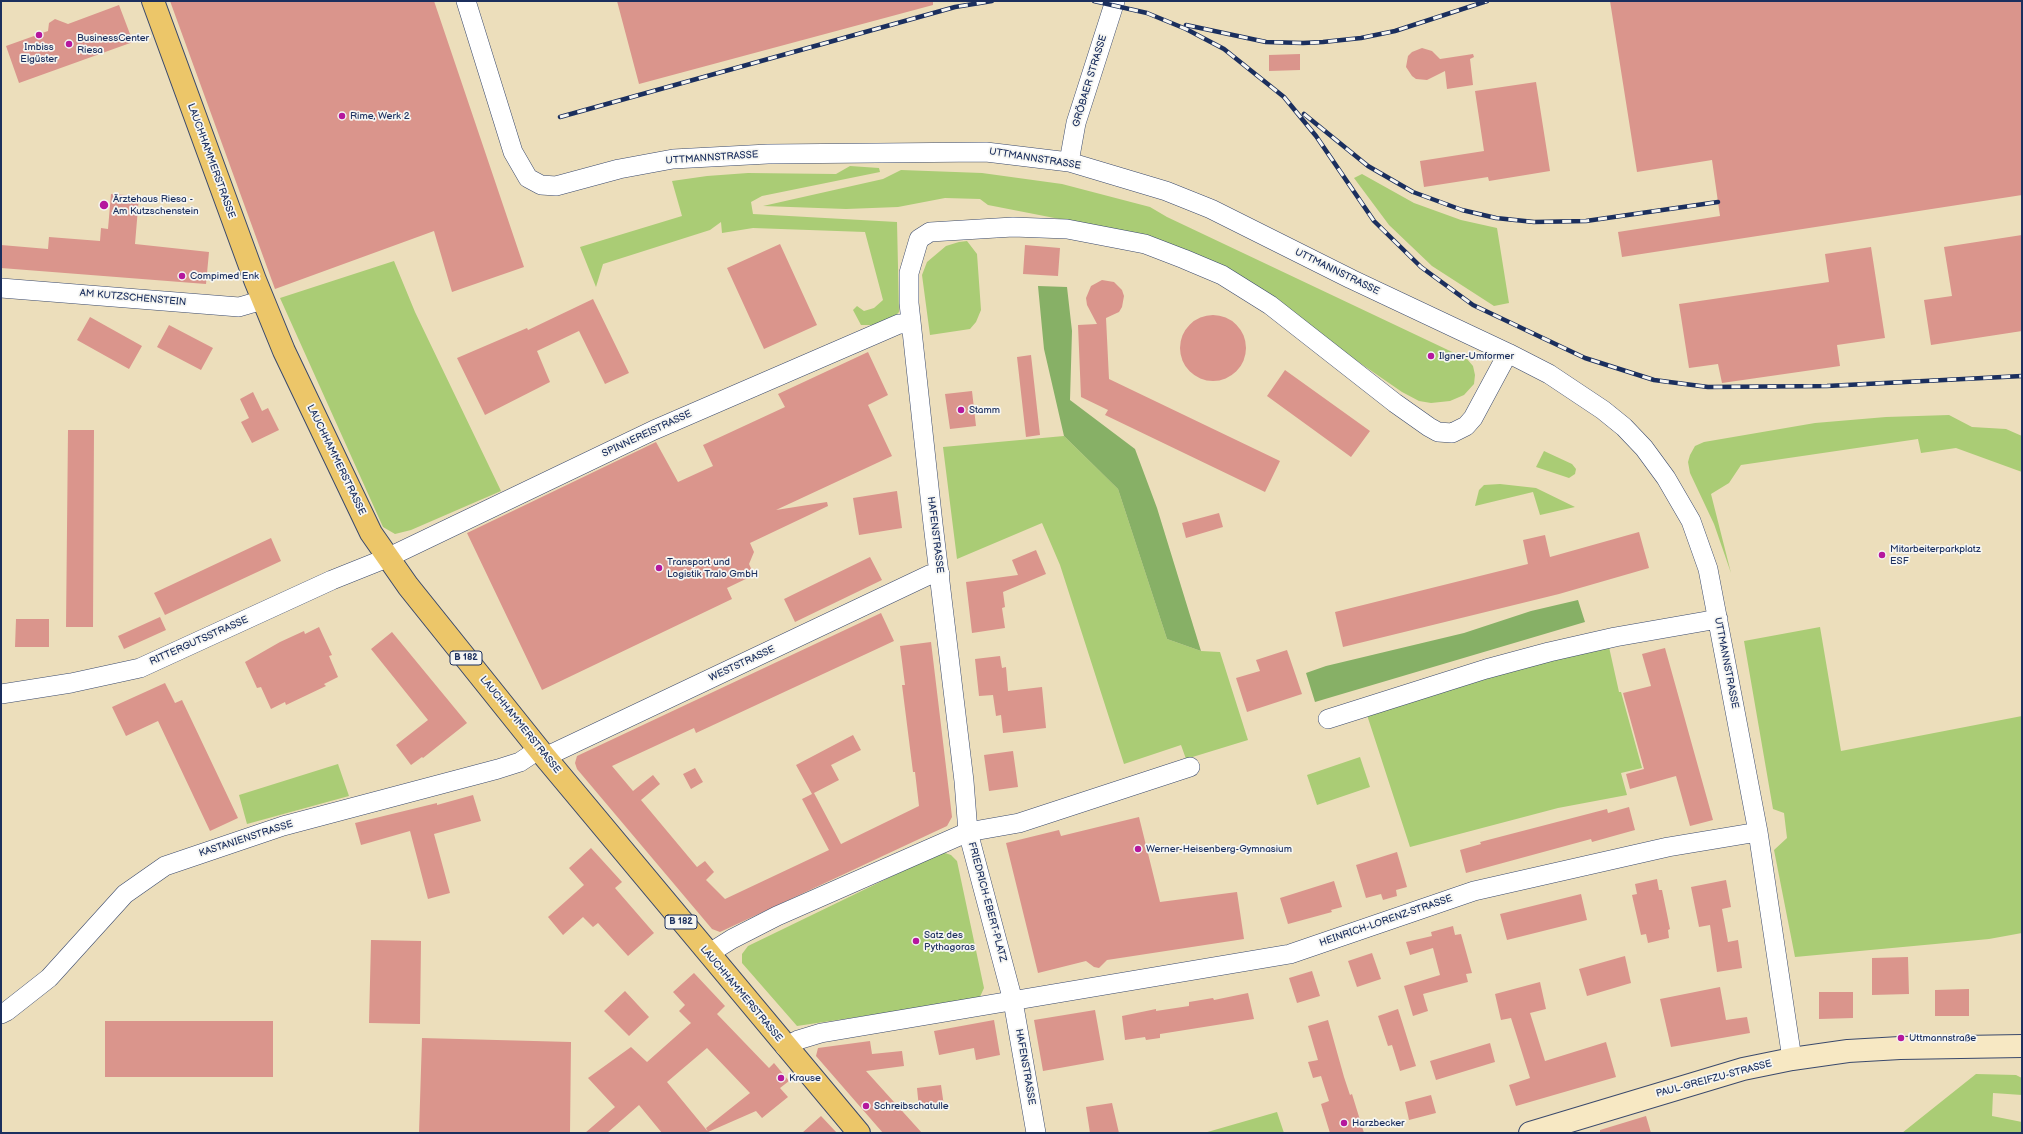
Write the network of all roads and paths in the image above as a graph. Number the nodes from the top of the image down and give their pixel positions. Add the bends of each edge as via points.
1 (153, 1) edge
2 (466, 1) edge
3 (1116, 1) edge
4 (1069, 162) junction
5 (1, 288) edge
6 (263, 300) junction
7 (911, 323) junction
8 (1508, 353) junction
9 (388, 558) junction
10 (940, 574) junction
11 (1718, 619) junction
12 (1, 694) edge
13 (1328, 719) dead end
14 (542, 753) junction
15 (1190, 767) dead end
16 (968, 832) junction
17 (1758, 832) junction
18 (708, 954) junction
19 (1013, 1001) junction
20 (1, 1014) edge
21 (2022, 1046) edge
22 (786, 1047) junction
23 (1792, 1059) junction
24 (859, 1133) edge
25 (1036, 1133) edge
26 (1530, 1133) edge

1 - 6 main road, LAUCHHAMMERSTRASSE / B 182
2 - 4 street, UTTMANNSTRASSE via 513,152 528,178 541,185 556,186 619,169 673,159 768,154 986,152
3 - 4 street, GRÖBAER STRASSE via 1076,122
4 - 8 street, UTTMANNSTRASSE via 1159,188 1211,209 1344,276
5 - 6 street, AM KUTZSCHENSTEIN via 239,307
6 - 9 main road, LAUCHHAMMERSTRASSE / B 182 via 323,434 371,533
7 - 8 street, HAFENSTRASSE via 909,273 919,239 930,232 1013,227 1066,229 1145,244 1222,275 1270,305 1394,403 1438,432 1452,433 1466,426 1473,418
7 - 9 street, SPINNEREISTRASSE via 898,324 654,430
7 - 10 street, HAFENSTRASSE
8 - 11 street, UTTMANNSTRASSE via 1548,374 1603,410 1644,448 1666,478 1691,521 1708,569
9 - 12 street, RITTERGUTSSTRASSE via 332,580 140,668 71,683
9 - 14 main road, LAUCHHAMMERSTRASSE / B 182
10 - 14 street, WESTSTRASSE via 929,575
10 - 16 street, HAFENSTRASSE
11 - 13 street via 1615,637 1549,652 1486,669
11 - 17 street, UTTMANNSTRASSE
14 - 18 main road, LAUCHHAMMERSTRASSE / B 182
14 - 20 street, KASTANIENSTRASSE via 498,769 283,826 165,866 125,894 49,978
15 - 16 street via 1019,823
16 - 18 street, FRIEDRICH-EBERT-PLATZ via 777,916
16 - 19 street, FRIEDRICH-EBERT-PLATZ
17 - 19 street, HEINRICH-LORENZ-STRASSE via 1668,847 1474,891 1290,954
17 - 23 street, UTTMANNSTRASSE
18 - 22 main road, LAUCHHAMMERSTRASSE / B 182
19 - 22 street via 821,1033 798,1040
19 - 25 street, HAFENSTRASSE
21 - 23 main road, PAUL-GREIFZU-STRASSE via 1848,1051
22 - 24 main road, LAUCHHAMMERSTRASSE / B 182
23 - 26 main road, PAUL-GREIFZU-STRASSE via 1743,1069

